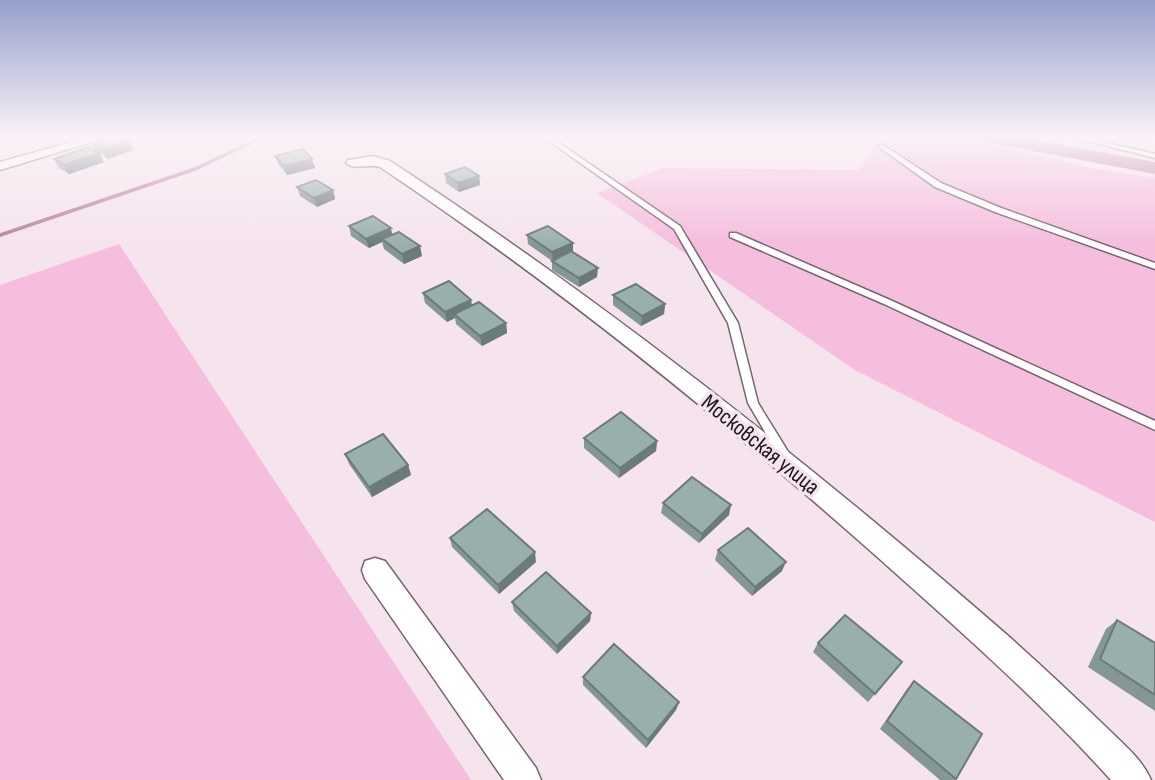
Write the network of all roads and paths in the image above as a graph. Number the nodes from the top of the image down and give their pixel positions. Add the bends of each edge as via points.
1 (398, 172) edge
2 (597, 172) edge
3 (920, 172) edge
4 (733, 235) dead end
5 (1155, 266) edge
6 (1155, 426) edge
7 (790, 465) junction
8 (375, 570) dead end
9 (524, 780) edge
10 (1134, 780) edge

1 - 7 street, Московская улица via 486,230
2 - 7 lane via 677,228 733,323 753,403
3 - 5 lane via 998,210
4 - 6 lane
7 - 10 street, Московская улица via 973,624
8 - 9 street

